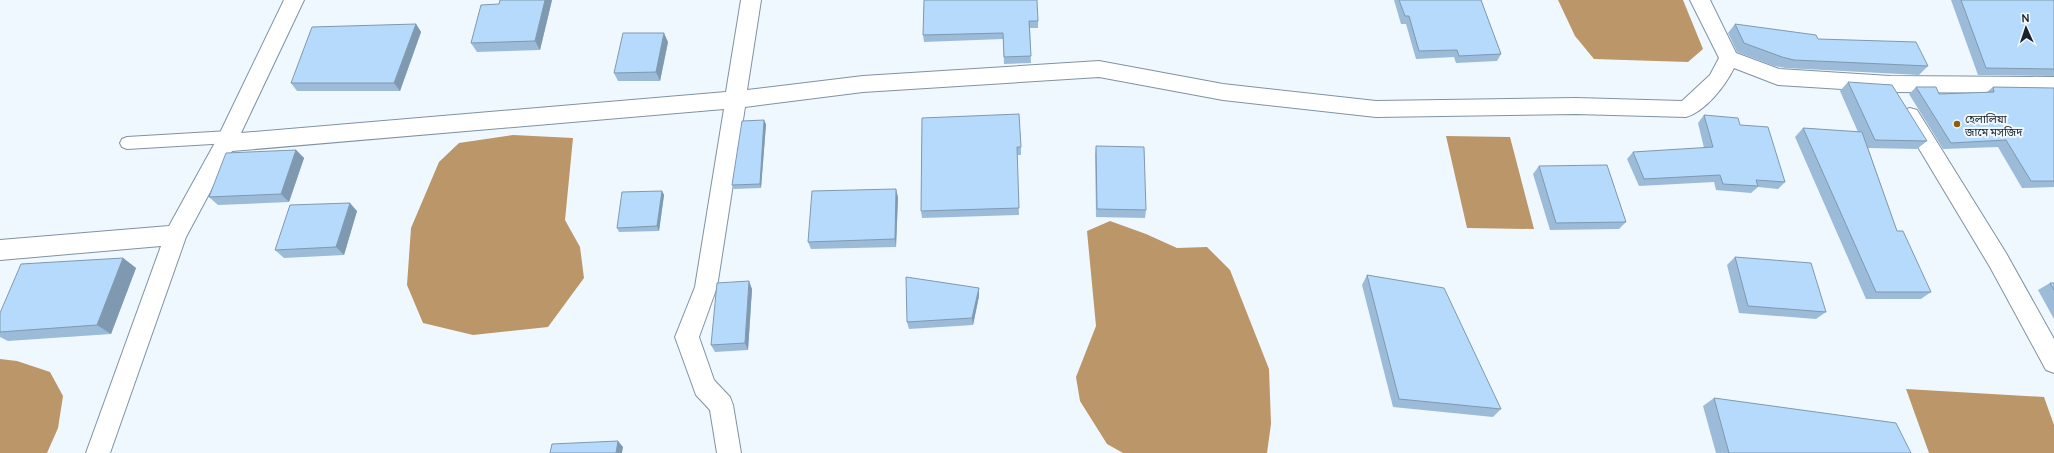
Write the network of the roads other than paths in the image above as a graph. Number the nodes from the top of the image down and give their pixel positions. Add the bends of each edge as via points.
1 (294, 0) edge
2 (751, 0) edge
3 (1700, 0) edge
4 (1729, 58) junction
5 (1890, 84) junction
6 (2054, 85) edge
7 (734, 100) junction
8 (228, 140) junction
9 (127, 143) dead end
10 (176, 235) junction
11 (0, 250) edge
12 (2054, 362) edge
13 (98, 453) edge
14 (729, 453) edge

1 - 8 street
2 - 7 street
3 - 4 street
4 - 5 street via 1778,77
4 - 7 street via 1717,81 1686,109 1576,106 1376,110 1223,92 1099,69 863,84
5 - 6 street
5 - 12 street via 1998,260
7 - 8 street
7 - 14 street via 706,287 686,336 704,387 721,405
8 - 9 lane
8 - 10 street
10 - 11 street
10 - 13 street

